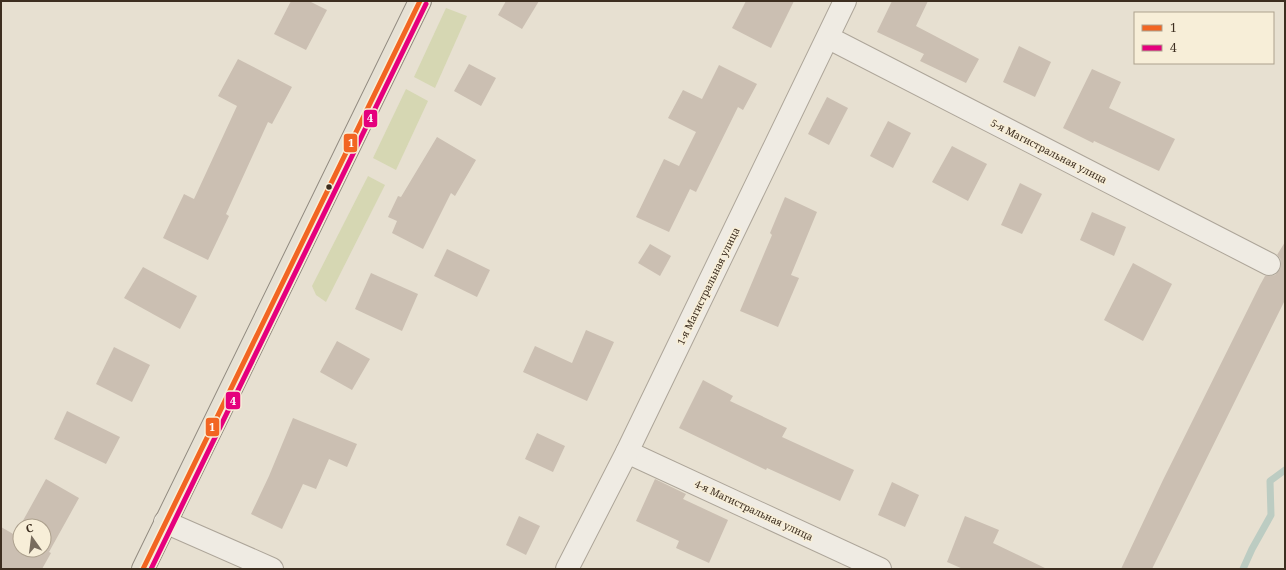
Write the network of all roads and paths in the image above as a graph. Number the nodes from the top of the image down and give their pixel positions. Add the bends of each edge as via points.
1 (420, 1) edge
2 (846, 1) edge
3 (829, 38) junction
4 (1269, 264) dead end
5 (627, 452) junction
6 (166, 522) junction
7 (143, 569) edge
8 (272, 569) edge
9 (567, 569) edge
10 (880, 569) edge

1 - 6 main road
2 - 3 street, 1-я Магистральная улица
3 - 4 street, 5-я Магистральная улица
3 - 5 street, 1-я Магистральная улица
5 - 9 street, 1-я Магистральная улица
5 - 10 street, 4-я Магистральная улица
6 - 7 main road
6 - 8 street

